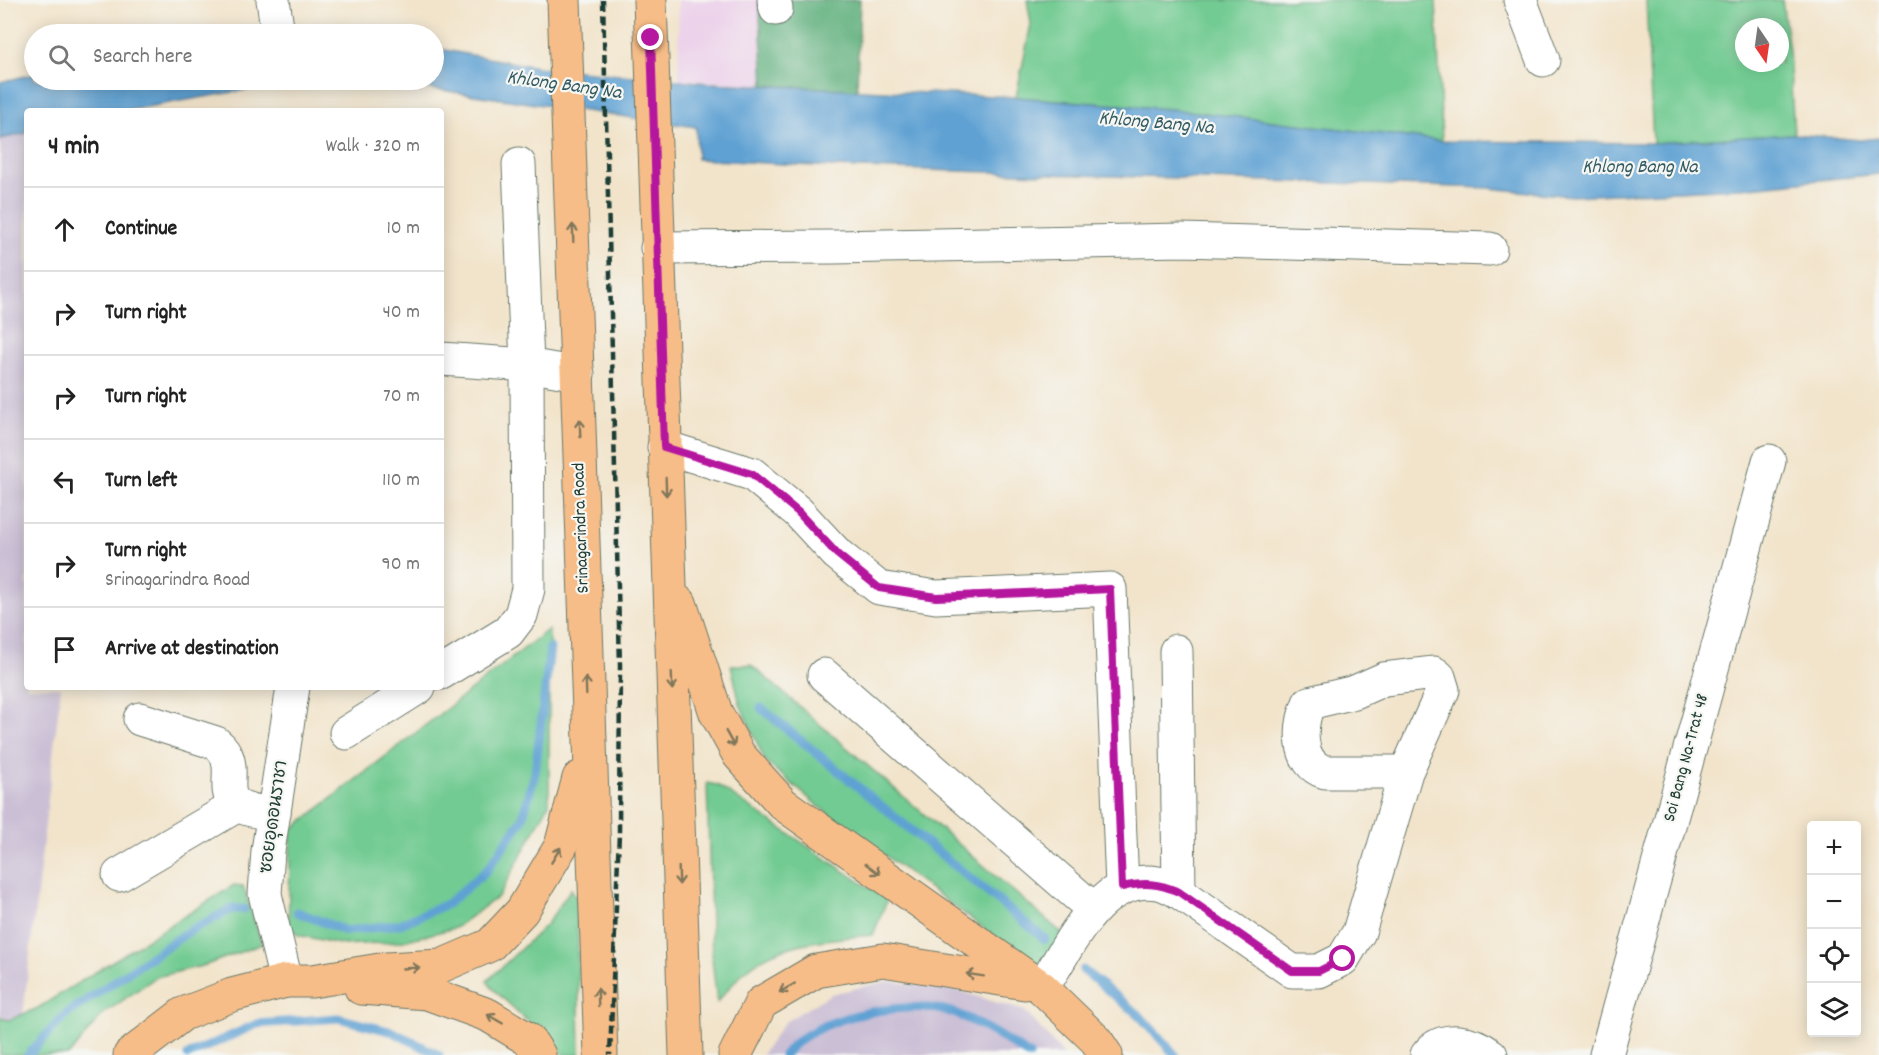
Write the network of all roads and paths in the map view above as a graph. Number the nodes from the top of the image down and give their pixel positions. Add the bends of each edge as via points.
1 (273, 0) edge
2 (564, 0) edge
3 (650, 0) edge
4 (1520, 0) edge
5 (277, 24) edge
6 (1543, 60) dead end
7 (519, 164) dead end
8 (657, 248) junction
9 (1490, 249) dead end
10 (444, 359) edge
11 (527, 364) junction
12 (578, 374) junction
13 (664, 447) junction
14 (1769, 462) dead end
15 (668, 566) junction
16 (1176, 651) dead end
17 (444, 671) edge
18 (824, 675) dead end
19 (293, 690) edge
20 (414, 690) edge
21 (140, 718) dead end
22 (345, 733) dead end
23 (588, 744) junction
24 (1406, 772) dead end
25 (236, 806) junction
26 (274, 813) junction
27 (119, 875) dead end
28 (1122, 887) junction
29 (1179, 892) junction
30 (1093, 909) junction
31 (299, 981) junction
32 (1038, 986) junction
33 (130, 1055) edge
34 (539, 1055) edge
35 (601, 1055) edge
36 (686, 1055) edge
37 (735, 1055) edge
38 (1106, 1055) edge
39 (1427, 1055) edge
40 (1491, 1055) edge
41 (1606, 1055) edge

1 - 5 street
12 -> 2 main road, Srinagarindra Road
3 - 8 main road
4 - 6 street
7 - 11 street
8 - 9 street via 1182,240
8 - 13 main road
10 - 11 street
11 - 12 street
11 - 17 street via 528,589 521,615 507,632
23 -> 12 main road, Srinagarindra Road
13 -> 15 main road
13 - 28 street via 752,474 879,588 936,597 1110,589
14 - 41 street, Soi Bang Na-Trat 48
15 -> 32 main road via 716,713 739,755 783,804
15 -> 36 main road
16 - 29 street
18 - 30 street
19 - 26 street, ซอยอุดอนราชา
20 - 22 street
21 - 25 street via 216,743 225,750 230,759 229,793
31 -> 23 main road via 441,966 490,945 522,911 561,846
35 -> 23 main road, Srinagarindra Road
24 - 29 street via 1359,932 1343,959 1319,971 1292,971
25 - 26 street via 250,812
25 - 27 street
26 - 31 street, ซอยอุดอนราชา via 265,894
28 - 29 street via 1159,883
28 - 30 street
30 - 32 street
31 - 33 main road via 232,995 183,1014
34 -> 31 main road via 530,1040 488,1015 427,993
32 -> 37 main road via 883,960 816,971 760,1003
32 - 38 main road via 1096,1040
39 - 40 street via 1443,1042 1482,1047

